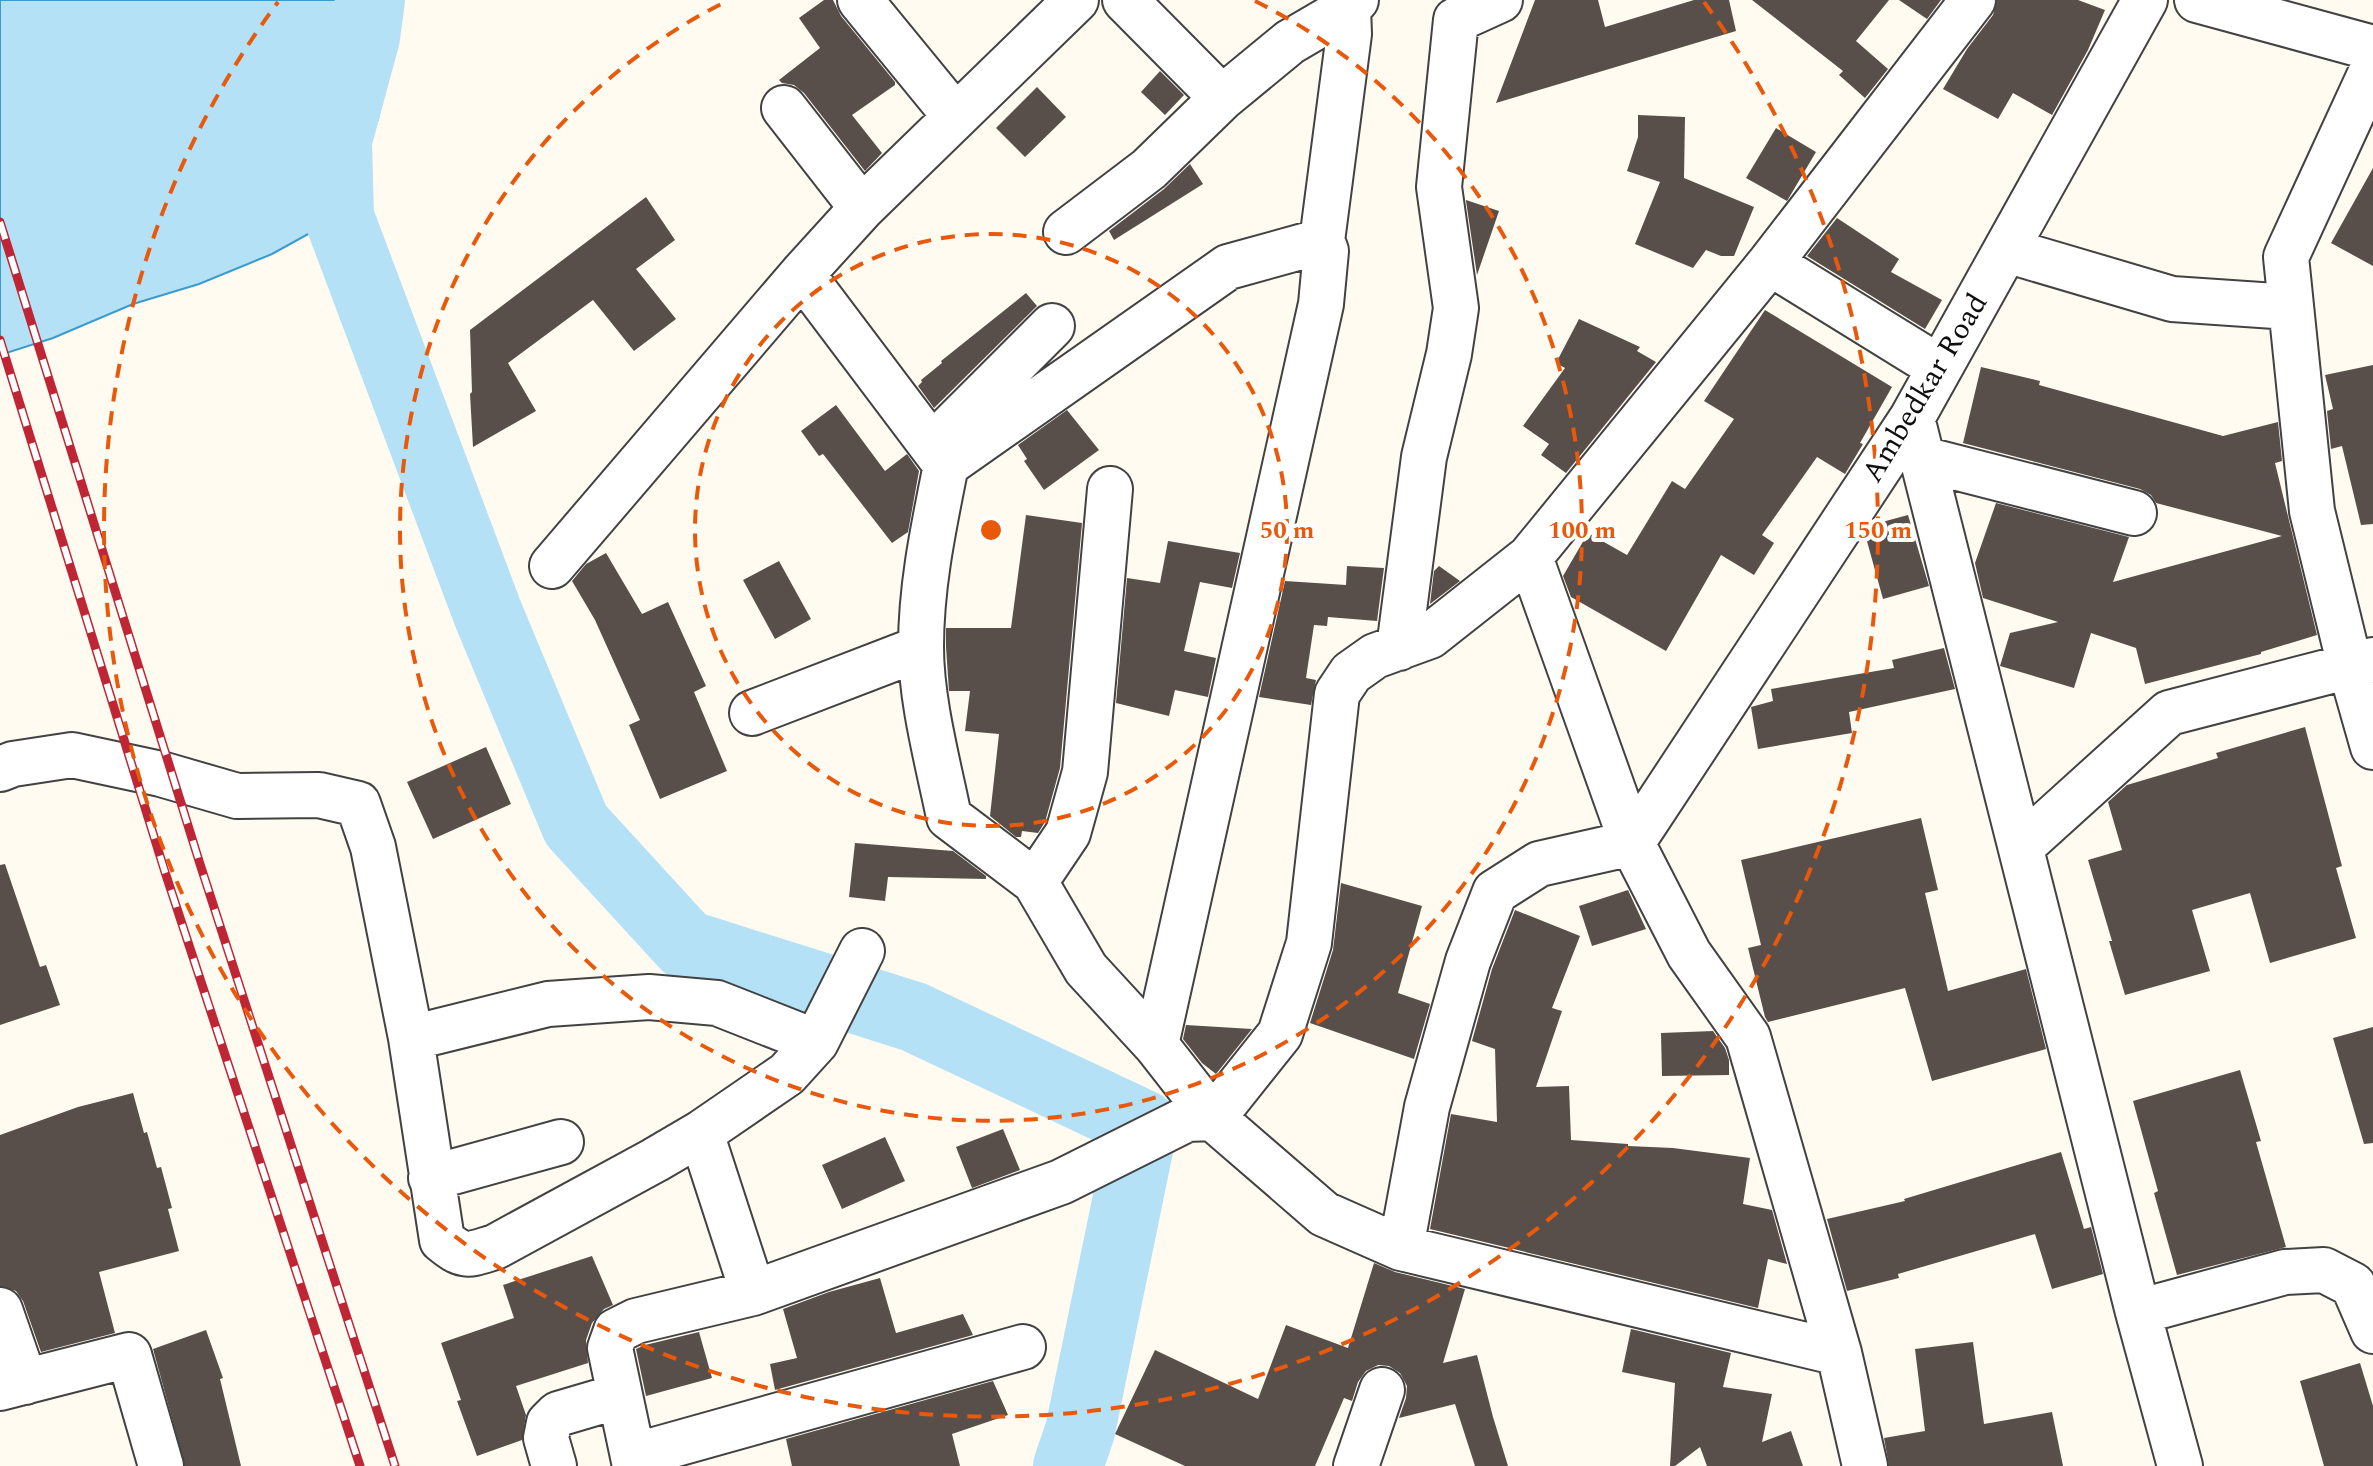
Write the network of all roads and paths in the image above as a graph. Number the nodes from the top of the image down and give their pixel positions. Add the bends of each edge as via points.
1 (860, 0) edge
2 (1076, 0) edge
3 (1125, 0) edge
4 (1500, 0) edge
5 (1973, 0) edge
6 (2145, 0) edge
7 (2197, 0) edge
8 (1352, 4) edge
9 (1443, 10) edge
10 (2373, 48) edge
11 (2373, 68) edge
12 (1222, 98) junction
13 (784, 108) dead end
14 (955, 116) junction
15 (862, 208) junction
16 (1066, 232) dead end
17 (1322, 241) junction
18 (2006, 250) junction
19 (1770, 263) junction
20 (802, 274) junction
21 (2290, 307) junction
22 (1052, 326) dead end
23 (1940, 368) junction
24 (1912, 418) junction
25 (939, 456) junction
26 (1923, 459) junction
27 (1110, 489) dead end
28 (2134, 513) dead end
29 (1530, 557) junction
30 (552, 566) dead end
31 (921, 648) junction
32 (1399, 648) junction
33 (2362, 663) edge
34 (752, 713) dead end
35 (2373, 747) edge
36 (0, 769) edge
37 (1632, 843) junction
38 (2021, 847) junction
39 (1035, 882) junction
40 (862, 951) dead end
41 (411, 1038) junction
42 (816, 1042) junction
43 (1156, 1045) junction
44 (1200, 1118) junction
45 (701, 1133) junction
46 (561, 1142) dead end
47 (431, 1178) junction
48 (1401, 1248) junction
49 (753, 1293) junction
50 (0, 1310) edge
51 (2138, 1312) junction
52 (2373, 1331) edge
53 (1023, 1347) dead end
54 (1839, 1353) junction
55 (12, 1385) edge
56 (1382, 1390) dead end
57 (619, 1396) junction
58 (634, 1461) edge
59 (161, 1466) edge
60 (554, 1466) edge
61 (1356, 1466) edge
62 (1865, 1466) edge
63 (2180, 1466) edge

1 - 14 street
2 - 14 street
3 - 12 street
4 - 9 street
5 - 19 street
6 - 18 street, Ambedkar Road
7 - 10 street
8 - 12 street via 1290,42
8 - 17 street
9 - 32 street via 1439,187 1456,308 1424,457
11 - 21 street via 2286,257
12 - 16 street via 1149,169
13 - 15 street
14 - 15 street
15 - 20 street
17 - 25 street via 1228,267
17 - 43 street via 1326,251 1321,304
18 - 21 street via 2172,299
18 - 23 street, Ambedkar Road
19 - 23 street
19 - 29 street
20 - 25 street
20 - 30 street
21 - 33 street via 2312,511
22 - 25 street
23 - 24 street, Ambedkar Road
24 - 26 street
24 - 37 street, Ambedkar Road
25 - 31 street
26 - 28 street
26 - 38 street
27 - 39 street via 1085,772 1068,833
29 - 32 street via 1430,636
29 - 37 street
31 - 34 street
31 - 39 street via 949,817
32 - 44 street via 1351,673 1337,694 1309,943 1280,1034
33 - 35 street
33 - 38 street via 2169,713
36 - 41 street via 72,755 237,796 319,795 358,804 373,847
37 - 48 street via 1539,864 1495,892 1468,961 1427,1107
37 - 54 street via 1689,954 1748,1037
38 - 51 street
39 - 43 street via 1086,969
40 - 42 street
41 - 42 street via 548,1004 649,997 717,1003
41 - 47 street
42 - 45 street via 787,1074
43 - 44 street
44 - 48 street via 1324,1214
44 - 49 street via 1061,1182
45 - 47 street via 495,1247 467,1255 442,1240
45 - 49 street
46 - 47 street
48 - 54 street
49 - 57 street via 636,1321 616,1331 610,1348
50 - 55 street
51 - 52 street via 2285,1272 2324,1270 2353,1285
51 - 63 street
53 - 58 street
54 - 62 street
55 - 59 street via 129,1355
56 - 61 street
57 - 58 street
57 - 60 street via 558,1414 549,1423 546,1438

